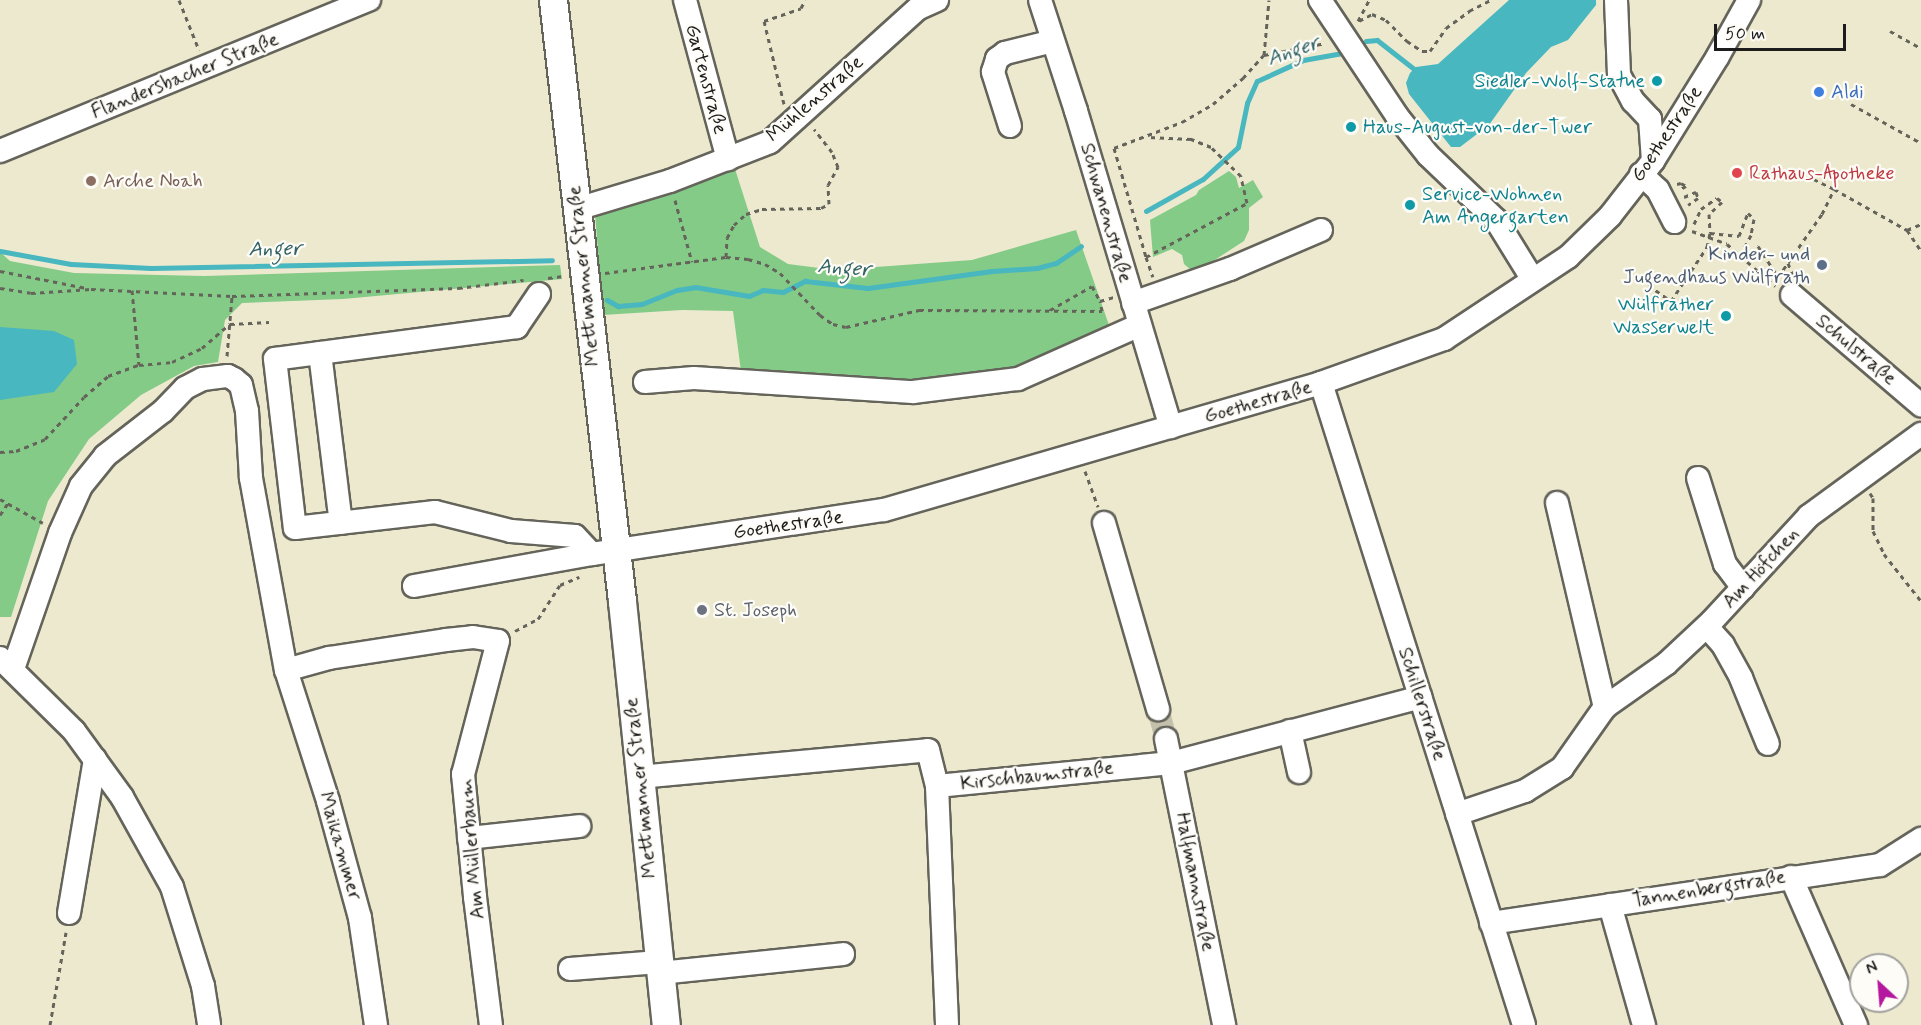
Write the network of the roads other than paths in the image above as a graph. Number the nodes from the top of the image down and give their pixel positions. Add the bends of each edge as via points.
1 (369, 0) edge
2 (553, 0) edge
3 (685, 0) edge
4 (937, 0) edge
5 (1040, 0) edge
6 (1320, 0) edge
7 (1616, 0) edge
8 (1749, 0) edge
9 (1051, 35) junction
10 (1681, 117) junction
11 (1650, 119) junction
12 (1010, 126) dead end
13 (0, 151) edge
14 (728, 159) junction
15 (1647, 168) junction
16 (1675, 206) road end
17 (577, 209) junction
18 (1321, 230) dead end
19 (1533, 280) junction
20 (535, 284) road end
21 (1795, 287) road end
22 (1131, 298) junction
23 (1140, 325) junction
24 (320, 353) junction
25 (645, 382) dead end
26 (1321, 383) junction
27 (1921, 405) edge
28 (1171, 427) junction
29 (1921, 434) edge
30 (1698, 478) dead end
31 (1557, 503) dead end
32 (341, 523) junction
33 (1104, 523) road end
34 (603, 553) junction
35 (414, 586) dead end
36 (1743, 588) junction
37 (1707, 627) junction
38 (7, 663) edge
39 (286, 670) junction
40 (1420, 697) junction
41 (1605, 707) junction
42 (1158, 709) tunnel mouth
43 (1290, 732) junction
44 (1166, 739) tunnel mouth
45 (1768, 744) dead end
46 (95, 759) junction
47 (1171, 763) junction
48 (1299, 772) dead end
49 (639, 777) junction
50 (938, 786) junction
51 (1457, 814) junction
52 (579, 826) dead end
53 (469, 838) junction
54 (1921, 839) edge
55 (1791, 877) junction
56 (1610, 905) junction
57 (69, 913) road end
58 (1491, 923) junction
59 (843, 954) dead end
60 (659, 968) junction
61 (570, 969) dead end
62 (209, 1025) edge
63 (376, 1025) edge
64 (491, 1025) edge
65 (666, 1025) edge
66 (947, 1025) edge
67 (1224, 1025) edge
68 (1524, 1025) edge
69 (1644, 1025) edge
70 (1856, 1025) edge

1 - 13 street, Flandersbacher Straße
2 - 17 main road, Mettmanner Straße
3 - 14 street, Gartenstraße
4 - 14 street, Mühlenstraße via 916,9 794,112 770,142
5 - 9 street, Schwanenstraße
6 - 19 street via 1351,30 1397,116 1428,155 1496,220
7 - 11 street via 1619,75 1633,101
8 - 10 street, Goethestraße
9 - 12 street via 997,59 993,72
9 - 22 street, Schwanenstraße
10 - 11 street
10 - 15 street, Goethestraße
11 - 15 street
14 - 17 street, Mühlenstraße
15 - 16 street
15 - 19 street, Goethestraße via 1590,237
17 - 34 main road, Mettmanner Straße
18 - 22 street via 1230,269
19 - 26 street, Goethestraße via 1444,339
20 - 24 street via 517,327
21 - 27 street, Schulstraße
22 - 23 street, Schwanenstraße
23 - 25 street via 1018,379 914,392 694,378
23 - 28 street, Schwanenstraße
24 - 32 street
24 - 32 street via 275,359 295,528
26 - 28 street, Goethestraße
26 - 40 street, Schillerstraße
28 - 34 street, Goethestraße via 884,510
29 - 36 street, Am Höfchen via 1809,516
30 - 36 street via 1725,564
31 - 41 street
32 - 34 street via 435,512 511,531 575,536
33 - 42 street
34 - 35 street
34 - 49 main road, Mettmanner Straße
36 - 37 street, Am Höfchen
37 - 41 street, Am Höfchen via 1666,664
37 - 45 street via 1723,645 1741,678
38 - 39 street, Maikammer via 81,486 105,456 163,411 185,388 203,379 228,376 241,385 248,411 251,478
38 - 46 street via 74,731
39 - 53 street, Am Müllerbaum via 328,658 446,640 473,637 498,641 463,774
39 - 63 street, Maikammer via 360,918
40 - 43 street, Kirschbaumstraße
40 - 51 street, Schillerstraße
41 - 51 street, Am Höfchen via 1562,768 1525,791
43 - 47 street, Kirschbaumstraße
43 - 48 street
44 - 47 street, Halfmannstraße
46 - 57 street
46 - 62 street via 122,796 172,887 203,986
47 - 50 street, Kirschbaumstraße
47 - 67 street, Halfmannstraße
49 - 50 street, Kirschbaumstraße via 928,750
49 - 60 main road, Mettmanner Straße
50 - 66 street
51 - 58 street, Schillerstraße
52 - 53 street
53 - 64 street, Am Müllerbaum
54 - 55 street, Tannenbergstraße via 1880,865
55 - 56 street, Tannenbergstraße
55 - 70 street
56 - 58 street, Tannenbergstraße
56 - 69 street
58 - 68 street, Schillerstraße
59 - 60 street
60 - 61 street
60 - 65 main road, Mettmanner Straße

